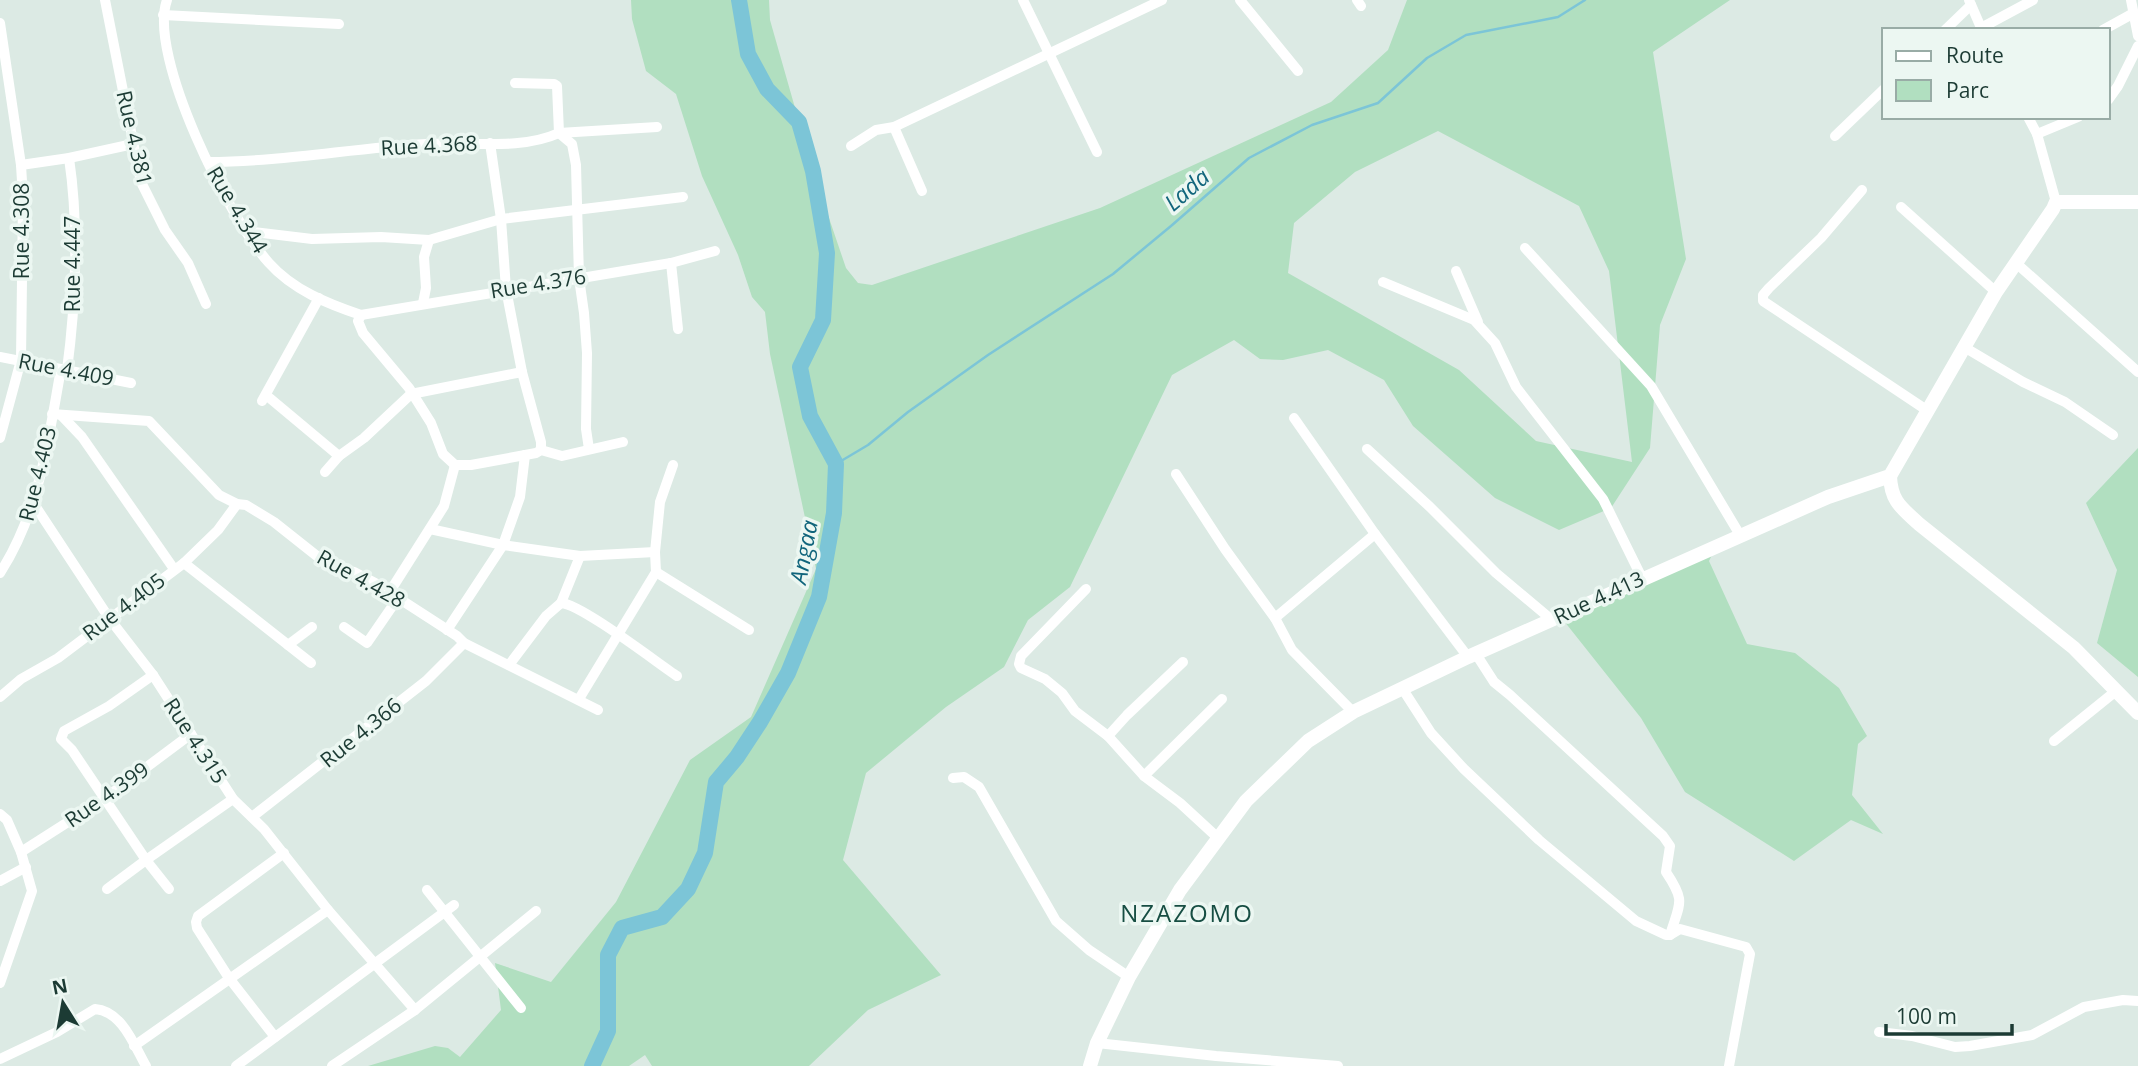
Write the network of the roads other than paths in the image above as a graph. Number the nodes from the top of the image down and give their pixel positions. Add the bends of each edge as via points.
1 (104, 0) edge
2 (167, 0) edge
3 (1023, 0) edge
4 (1162, 0) edge
5 (1240, 0) edge
6 (2033, 0) edge
7 (2131, 0) edge
8 (1970, 3) edge
9 (2132, 14) junction
10 (163, 15) junction
11 (339, 24) dead end
12 (1947, 28) edge
13 (1981, 28) edge
14 (1983, 28) edge
15 (2108, 28) edge
16 (0, 29) edge
17 (2138, 36) edge
18 (2138, 46) edge
19 (1047, 54) junction
20 (1298, 71) dead end
21 (515, 83) dead end
22 (1882, 91) edge
23 (2110, 97) edge
24 (2029, 119) edge
25 (2073, 119) edge
26 (657, 127) dead end
27 (894, 127) junction
28 (559, 133) junction
29 (2036, 134) junction
30 (1835, 136) dead end
31 (490, 143) junction
32 (133, 144) junction
33 (851, 146) dead end
34 (1097, 152) dead end
35 (69, 158) junction
36 (208, 162) junction
37 (22, 165) junction
38 (1862, 190) dead end
39 (922, 191) dead end
40 (683, 197) dead end
41 (2056, 202) junction
42 (2138, 202) edge
43 (1901, 208) dead end
44 (577, 211) junction
45 (501, 219) junction
46 (246, 231) junction
47 (429, 240) junction
48 (1525, 248) dead end
49 (715, 251) dead end
50 (671, 263) junction
51 (2016, 263) junction
52 (1457, 271) dead end
53 (579, 278) junction
54 (1383, 282) dead end
55 (506, 289) junction
56 (1996, 292) junction
57 (318, 298) junction
58 (423, 303) junction
59 (206, 304) dead end
60 (361, 315) junction
61 (1478, 322) junction
62 (678, 329) dead end
63 (1964, 347) junction
64 (0, 357) edge
65 (21, 360) junction
66 (64, 369) junction
67 (522, 372) junction
68 (2138, 372) edge
69 (131, 383) dead end
70 (411, 394) junction
71 (1928, 411) junction
72 (57, 415) junction
73 (1294, 418) dead end
74 (2113, 435) dead end
75 (0, 438) edge
76 (623, 442) dead end
77 (589, 449) junction
78 (1367, 449) dead end
79 (541, 450) junction
80 (525, 455) junction
81 (339, 456) junction
82 (455, 465) junction
83 (673, 465) dead end
84 (325, 472) dead end
85 (1175, 474) dead end
86 (1890, 476) junction
87 (34, 504) junction
88 (237, 504) junction
89 (430, 529) junction
90 (1375, 534) junction
91 (1740, 535) junction
92 (503, 545) junction
93 (655, 552) junction
94 (580, 556) junction
95 (184, 562) junction
96 (174, 569) junction
97 (656, 572) junction
98 (0, 573) edge
99 (1642, 578) junction
100 (1086, 589) dead end
101 (393, 596) junction
102 (561, 603) junction
103 (109, 618) junction
104 (1275, 618) junction
105 (1552, 620) junction
106 (313, 627) dead end
107 (344, 627) dead end
108 (447, 630) junction
109 (749, 630) dead end
110 (618, 637) junction
111 (464, 643) junction
112 (288, 645) junction
113 (1472, 655) junction
114 (1182, 662) dead end
115 (312, 663) dead end
116 (509, 665) junction
117 (153, 676) junction
118 (677, 676) dead end
119 (1402, 688) junction
120 (2116, 691) junction
121 (0, 697) edge
122 (579, 699) junction
123 (1222, 699) dead end
124 (597, 710) dead end
125 (1353, 712) junction
126 (2138, 713) edge
127 (191, 734) junction
128 (1108, 736) junction
129 (2054, 741) dead end
130 (1144, 776) junction
131 (953, 778) dead end
132 (104, 799) junction
133 (233, 799) junction
134 (0, 814) edge
135 (252, 817) junction
136 (1218, 838) junction
137 (21, 852) junction
138 (284, 853) junction
139 (146, 860) junction
140 (26, 867) junction
141 (0, 881) edge
142 (107, 889) dead end
143 (169, 889) dead end
144 (427, 890) dead end
145 (454, 905) dead end
146 (328, 909) junction
147 (536, 911) dead end
148 (444, 912) junction
149 (1670, 935) junction
150 (480, 957) junction
151 (376, 962) junction
152 (3, 965) edge
153 (1129, 977) junction
154 (229, 978) junction
155 (0, 983) edge
156 (2138, 1001) edge
157 (521, 1008) dead end
158 (415, 1010) junction
159 (1880, 1032) dead end
160 (275, 1037) junction
161 (1097, 1043) junction
162 (134, 1046) junction
163 (0, 1059) edge
164 (143, 1065) edge
165 (236, 1066) edge
166 (332, 1066) edge
167 (1090, 1066) edge
168 (1338, 1066) edge
169 (1729, 1066) edge

1 - 32 street, Rue 4.381
2 - 10 street, Rue 4.344
3 - 19 street
4 - 19 street
5 - 20 street
6 - 14 street
7 - 9 street
8 - 12 street
8 - 13 street
9 - 15 street
9 - 17 street
10 - 11 street
10 - 36 street, Rue 4.344 via 174,81
16 - 37 street, Rue 4.308
18 - 23 street
19 - 27 street
19 - 34 street
21 - 28 street via 557,86
22 - 30 street
24 - 29 street
25 - 29 street
26 - 28 street, Rue 4.368
27 - 33 street via 876,130
27 - 39 street
28 - 31 street, Rue 4.368 via 523,142
28 - 44 street via 572,144
29 - 41 street
31 - 36 street, Rue 4.368
31 - 45 street
32 - 35 street
32 - 59 street, Rue 4.381 via 150,204 188,263
35 - 37 street
35 - 66 street, Rue 4.447 via 74,253 72,334
36 - 46 street, Rue 4.344
37 - 65 street, Rue 4.308
38 - 71 street via 1769,288 1763,301
40 - 44 street
41 - 42 street
41 - 51 street
43 - 56 street
44 - 45 street
44 - 53 street
45 - 47 street
45 - 55 street
46 - 47 street via 312,239
46 - 57 street, Rue 4.344 via 270,264 295,286
47 - 58 street
48 - 91 street via 1651,386
49 - 50 street, Rue 4.376
50 - 53 street, Rue 4.376
50 - 62 street
51 - 56 street
51 - 68 street
52 - 61 street
53 - 55 street, Rue 4.376
53 - 77 street via 587,353
54 - 61 street
55 - 58 street, Rue 4.376
55 - 67 street
56 - 63 street
57 - 60 street, Rue 4.344
57 - 81 street via 264,398
58 - 60 street, Rue 4.376
60 - 70 street via 358,321 363,333
61 - 99 street via 1495,343 1516,387 1603,499
63 - 71 street
63 - 74 street via 2065,402
64 - 65 street, Rue 4.409
65 - 66 street, Rue 4.409
65 - 75 street, Rue 4.308
66 - 69 street, Rue 4.409
66 - 72 street, Rue 4.403
67 - 70 street
67 - 79 street
70 - 81 street
70 - 82 street via 431,424 443,454
71 - 86 street
72 - 87 street, Rue 4.403
72 - 88 street, Rue 4.428 via 149,421 219,495
72 - 96 street via 82,437
73 - 90 street
76 - 77 street
77 - 79 street via 562,456
78 - 105 street
79 - 80 street
80 - 82 street
80 - 92 street via 520,497
81 - 84 street
82 - 89 street via 444,506
83 - 93 street via 660,502
85 - 104 street
86 - 91 street, Rue 4.413
86 - 120 street via 1897,503 1919,524 2074,648
87 - 98 street, Rue 4.403
87 - 103 street, Rue 4.315
88 - 95 street, Rue 4.405 via 218,530
88 - 101 street, Rue 4.428 via 274,522 332,568 354,572
89 - 92 street
89 - 101 street
90 - 104 street
90 - 113 street
91 - 99 street, Rue 4.413
92 - 94 street
92 - 108 street
93 - 94 street
93 - 97 street
94 - 102 street
95 - 96 street, Rue 4.405
95 - 112 street
96 - 103 street, Rue 4.405
97 - 109 street
97 - 110 street
99 - 105 street, Rue 4.413
100 - 128 street via 1021,656 1019,664 1045,679 1082,718
101 - 107 street via 367,643
101 - 108 street, Rue 4.428
102 - 110 street via 593,618
102 - 116 street
103 - 117 street, Rue 4.315
103 - 121 street, Rue 4.405
104 - 125 street via 1292,650
105 - 113 street, Rue 4.413
106 - 112 street
108 - 111 street, Rue 4.428
110 - 118 street
110 - 122 street
111 - 116 street, Rue 4.428
111 - 135 street, Rue 4.366 via 426,681
112 - 115 street
113 - 119 street, Rue 4.413
113 - 149 street via 1494,682 1670,846 1666,872 1679,891 1680,902
114 - 128 street
116 - 122 street, Rue 4.428
117 - 127 street, Rue 4.315
117 - 132 street via 61,734
119 - 125 street, Rue 4.413
119 - 149 street via 1431,733 1539,840 1636,921
120 - 126 street
120 - 129 street
122 - 124 street, Rue 4.428
123 - 130 street
125 - 136 street, Rue 4.413 via 1296,751
127 - 132 street, Rue 4.399
127 - 133 street, Rue 4.315
128 - 130 street
130 - 136 street
131 - 153 street via 964,777 979,787 1056,921
132 - 137 street, Rue 4.399
132 - 139 street
133 - 135 street, Rue 4.315
133 - 139 street
134 - 137 street
135 - 138 street, Rue 4.315
136 - 153 street, Rue 4.413
137 - 140 street
138 - 146 street, Rue 4.315
138 - 154 street via 198,916 197,928
139 - 142 street
139 - 143 street
140 - 141 street
140 - 152 street via 32,891
144 - 148 street
145 - 148 street
146 - 151 street, Rue 4.315
146 - 154 street
147 - 150 street
148 - 150 street
148 - 151 street
149 - 169 street via 1680,929 1748,949
150 - 157 street
150 - 158 street
151 - 158 street, Rue 4.315
151 - 160 street
152 - 155 street
153 - 161 street, Rue 4.413
154 - 160 street
154 - 162 street
156 - 159 street via 2084,1007 2032,1035 1970,1046
158 - 166 street
160 - 165 street
161 - 167 street, Rue 4.413
161 - 168 street
162 - 163 street via 112,1013 96,1009
162 - 164 street

